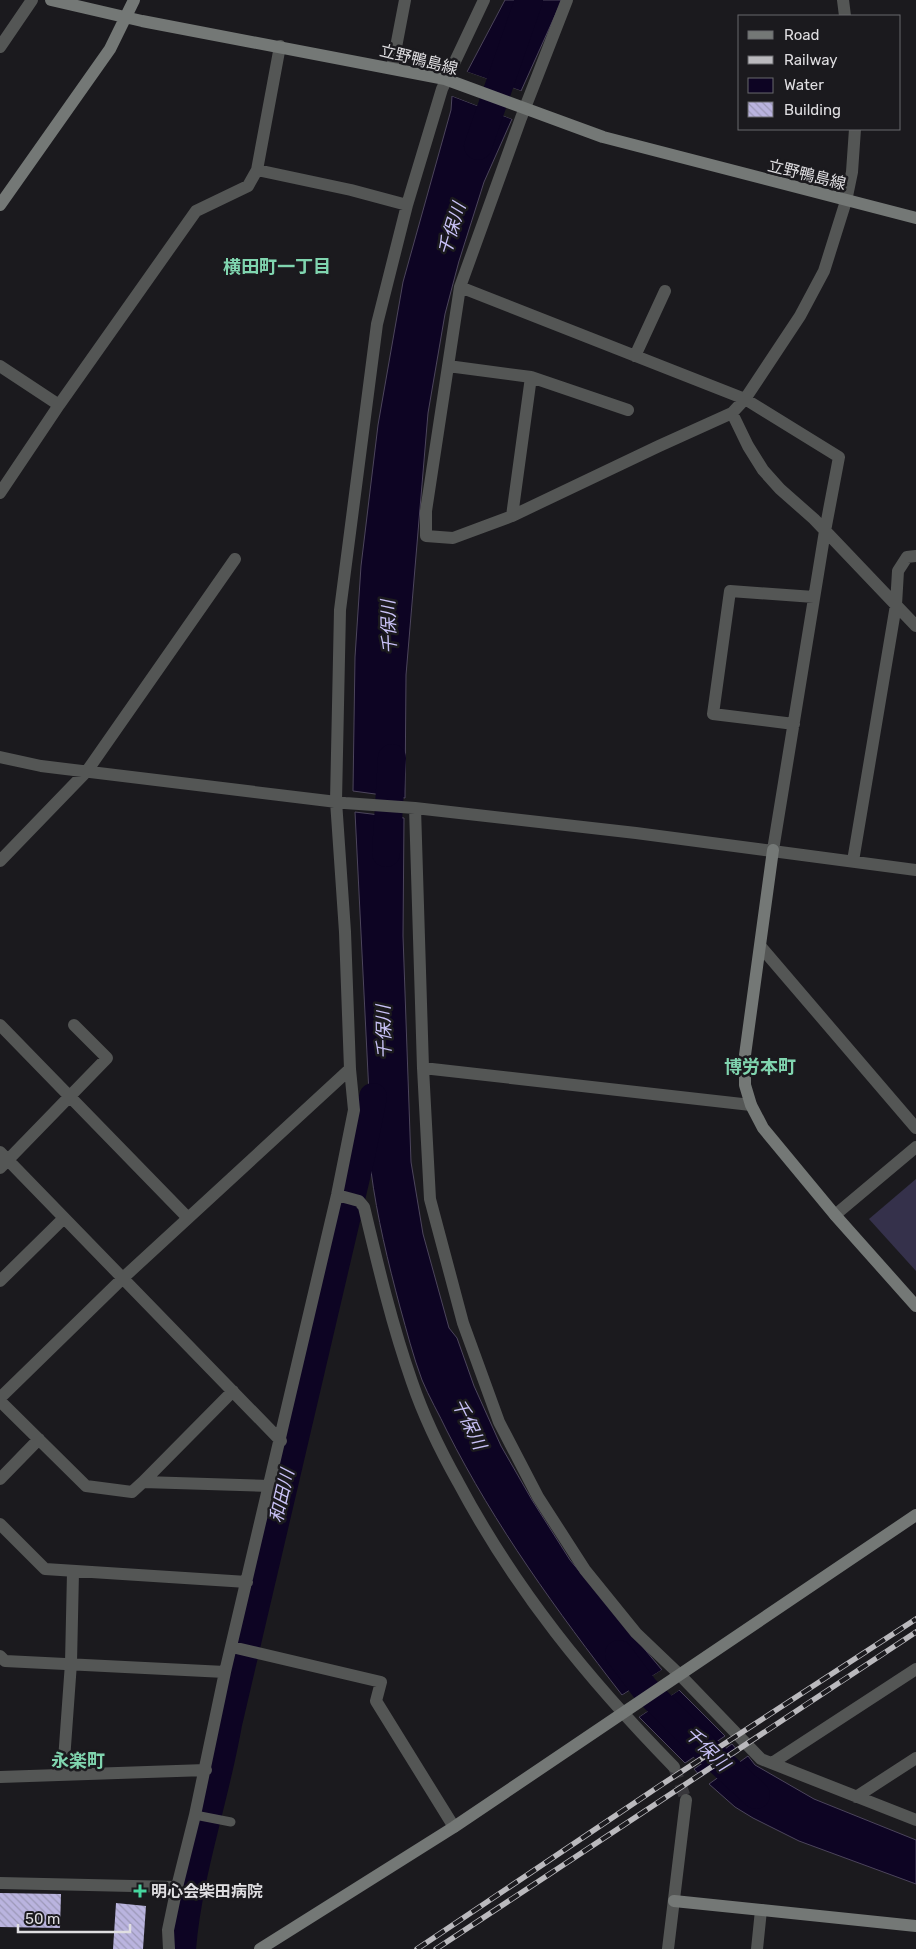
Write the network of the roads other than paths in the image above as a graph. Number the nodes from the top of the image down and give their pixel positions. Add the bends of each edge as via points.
1 (32, 0) edge
2 (51, 0) edge
3 (134, 0) edge
4 (405, 0) edge
5 (484, 0) edge
6 (567, 0) edge
7 (842, 0) edge
8 (845, 15) edge
9 (126, 18) junction
10 (280, 46) junction
11 (0, 47) edge
12 (392, 68) junction
13 (448, 81) junction
14 (522, 107) junction
15 (855, 130) edge
16 (257, 170) junction
17 (846, 200) junction
18 (0, 205) edge
19 (407, 205) junction
20 (916, 218) edge
21 (460, 287) junction
22 (665, 292) dead end
23 (635, 356) junction
24 (0, 366) edge
25 (448, 366) junction
26 (531, 377) junction
27 (745, 399) junction
28 (59, 404) junction
29 (628, 410) dead end
30 (732, 414) junction
31 (0, 493) edge
32 (512, 516) junction
33 (825, 531) junction
34 (916, 556) edge
35 (235, 559) dead end
36 (814, 597) junction
37 (896, 605) junction
38 (916, 626) edge
39 (794, 724) junction
40 (0, 757) edge
41 (87, 771) junction
42 (341, 802) junction
43 (412, 808) junction
44 (774, 850) junction
45 (0, 861) edge
46 (854, 861) junction
47 (916, 870) edge
48 (761, 947) junction
49 (74, 1024) dead end
50 (0, 1025) edge
51 (423, 1068) junction
52 (350, 1069) junction
53 (69, 1096) junction
54 (750, 1105) junction
55 (916, 1128) edge
56 (916, 1147) edge
57 (3, 1160) edge
58 (340, 1195) junction
59 (835, 1215) junction
60 (64, 1218) junction
61 (188, 1218) junction
62 (123, 1278) junction
63 (0, 1281) edge
64 (916, 1306) edge
65 (233, 1391) junction
66 (0, 1400) edge
67 (39, 1440) junction
68 (281, 1441) junction
69 (0, 1479) edge
70 (143, 1482) junction
71 (270, 1486) junction
72 (916, 1515) edge
73 (0, 1524) edge
74 (73, 1572) junction
75 (247, 1582) junction
76 (235, 1647) junction
77 (0, 1656) edge
78 (71, 1664) junction
79 (916, 1669) edge
80 (225, 1672) junction
81 (677, 1677) junction
82 (625, 1712) junction
83 (916, 1758) edge
84 (772, 1763) junction
85 (674, 1767) tunnel mouth
86 (206, 1770) junction
87 (63, 1774) junction
88 (0, 1777) edge
89 (856, 1797) junction
90 (686, 1800) tunnel mouth
91 (198, 1816) junction
92 (916, 1820) edge
93 (231, 1822) dead end
94 (454, 1826) junction
95 (0, 1883) edge
96 (177, 1887) junction
97 (674, 1901) junction
98 (761, 1910) junction
99 (916, 1926) edge
100 (169, 1949) edge
101 (260, 1949) edge
102 (668, 1949) edge
103 (756, 1949) edge

1 - 11 street
2 - 9 street, 立野鴨島線
3 - 9 street
4 - 12 street
5 - 13 street
6 - 14 street
7 - 8 street
9 - 10 street, 立野鴨島線
9 - 18 street via 110,49
10 - 12 street, 立野鴨島線
10 - 16 street
12 - 13 street, 立野鴨島線
13 - 14 street, 立野鴨島線
13 - 19 street
14 - 17 street, 立野鴨島線 via 602,137
14 - 21 street
15 - 17 street
16 - 19 street
16 - 28 street via 248,186 196,211
17 - 20 street, 立野鴨島線
17 - 27 street via 824,271 800,316
19 - 42 street via 377,324 340,610
21 - 23 street
21 - 25 street
22 - 23 street
23 - 27 street
24 - 28 street
25 - 26 street
25 - 32 street via 426,510 426,536 453,538
26 - 29 street
26 - 32 street
27 - 30 street
27 - 33 street via 839,457
28 - 31 street
30 - 32 street
30 - 33 street via 763,470
33 - 36 street
33 - 37 street
34 - 37 street via 906,557 898,572
35 - 41 street
36 - 39 street
36 - 39 street via 730,591 713,714
37 - 38 street
37 - 46 street
39 - 44 street
40 - 41 street
41 - 42 street
41 - 45 street
42 - 43 street
42 - 52 street
43 - 44 street
43 - 51 street
44 - 46 street
44 - 48 street
46 - 47 street
48 - 54 street via 745,1055 745,1085
48 - 55 street
49 - 53 street via 107,1058
50 - 53 street
51 - 54 street
51 - 81 street via 430,1199 463,1323 500,1422 538,1497 585,1570
52 - 58 street via 354,1110
52 - 61 street
53 - 57 street
53 - 61 street
54 - 59 street via 763,1128
56 - 59 street
57 - 60 street
58 - 68 street
58 - 82 street via 359,1201 364,1207 386,1299 412,1383 440,1448 480,1523 556,1635
59 - 64 street
60 - 62 street
60 - 63 street
61 - 62 street
62 - 65 street
62 - 66 street
65 - 68 street
65 - 70 street
66 - 67 street
67 - 69 street
67 - 70 street via 86,1486 132,1492
68 - 71 street
70 - 71 street
71 - 75 street
72 - 81 street
73 - 74 street via 45,1569
74 - 75 street
74 - 78 street
75 - 76 street
76 - 80 street
76 - 94 street via 381,1682 376,1701
77 - 78 street via 5,1661
78 - 80 street
78 - 87 street
79 - 84 street
80 - 86 street
81 - 82 street
81 - 84 street via 761,1759
82 - 85 street
82 - 94 street
83 - 89 street
84 - 89 street
86 - 87 street
86 - 91 street
87 - 88 street
89 - 92 street
90 - 97 street
91 - 93 lane
91 - 96 street
94 - 101 street
95 - 96 street
96 - 100 street via 168,1930
97 - 98 street
97 - 102 street
98 - 99 street
98 - 103 street

